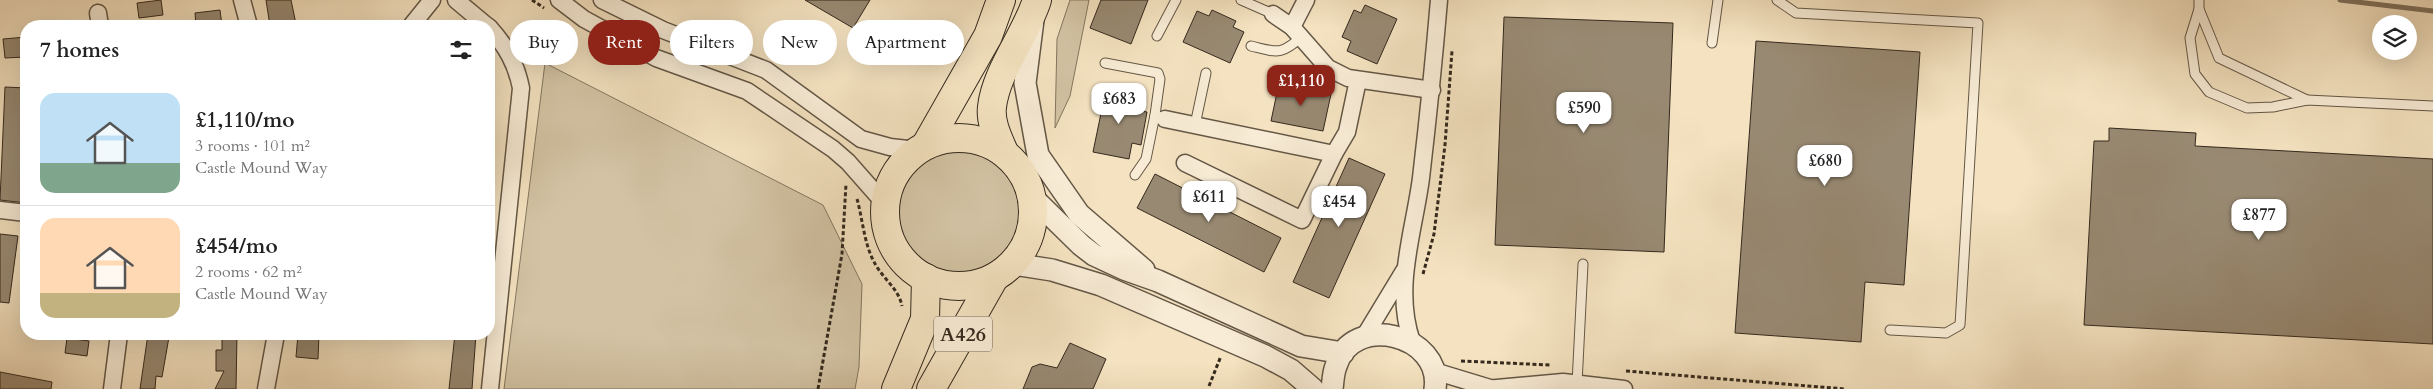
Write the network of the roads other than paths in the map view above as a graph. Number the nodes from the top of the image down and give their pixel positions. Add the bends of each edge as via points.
1 (242, 0) edge
2 (432, 0) edge
3 (456, 0) edge
4 (602, 0) edge
5 (1001, 0) edge
6 (1176, 0) edge
7 (1242, 0) edge
8 (1306, 0) edge
9 (1439, 0) edge
10 (1718, 0) edge
11 (1777, 0) edge
12 (554, 5) edge
13 (1036, 5) edge
14 (2199, 5) edge
15 (1265, 7) edge
16 (247, 20) edge
17 (416, 20) edge
18 (480, 20) edge
19 (1296, 32) junction
20 (495, 35) edge
21 (1157, 36) dead end
22 (1712, 43) dead end
23 (1251, 46) dead end
24 (1105, 62) dead end
25 (1206, 73) dead end
26 (1358, 80) junction
27 (1432, 90) junction
28 (2307, 100) junction
29 (2433, 106) edge
30 (1160, 117) junction
31 (1195, 125) junction
32 (922, 147) junction
33 (1004, 152) junction
34 (1334, 154) junction
35 (1186, 163) dead end
36 (1135, 175) dead end
37 (1033, 198) junction
38 (885, 204) junction
39 (0, 210) edge
40 (20, 212) edge
41 (1583, 264) dead end
42 (1003, 271) junction
43 (1404, 271) junction
44 (926, 278) junction
45 (1158, 281) junction
46 (1890, 330) dead end
47 (1364, 337) junction
48 (117, 340) edge
49 (275, 340) edge
50 (1412, 342) junction
51 (1343, 353) junction
52 (1439, 378) edge
53 (1577, 384) junction
54 (1488, 388) edge
55 (112, 389) edge
56 (266, 389) edge
57 (490, 389) edge
58 (896, 389) edge
59 (931, 389) edge
60 (1313, 389) edge
61 (1332, 389) edge
62 (1624, 389) edge

1 - 16 street
2 - 17 street
3 - 18 street
4 - 32 street via 663,30 766,70 861,139 890,147
5 - 32 highway via 988,36
6 - 21 lane
7 - 15 lane
8 - 19 street
9 - 27 street
10 - 22 lane
11 - 46 lane via 1796,13 1978,23 1960,325 1946,333
12 - 38 street via 656,58 747,91 833,149
13 - 33 highway via 1002,76 992,108 994,127
13 - 45 street via 1025,83 1038,155 1078,214
14 - 28 lane via 2219,58
14 - 28 lane via 2190,38 2195,74 2209,92 2247,108
15 - 19 street
19 - 23 lane via 1287,50 1277,52
19 - 26 street via 1328,68
20 - 57 street via 507,48 517,69 521,88
24 - 30 lane via 1158,73
25 - 31 lane
26 - 27 street
26 - 34 street via 1347,132
27 - 43 street via 1417,206
28 - 29 lane
30 - 31 street
30 - 36 lane via 1146,158
31 - 34 street
32 - 33 highway via 946,138 966,137 986,142
32 - 38 highway via 901,165 890,183
33 - 37 highway via 1017,164
34 - 35 street via 1302,220
37 - 42 highway via 1034,222 1026,245
37 - 45 street via 1094,255
38 - 44 highway via 886,226 894,248 907,265
39 - 40 street
41 - 53 lane
42 - 44 highway via 972,285 948,286
42 - 59 highway, A426
42 - 60 street via 1052,270 1101,285 1265,356 1291,370
43 - 47 street
43 - 50 street via 1406,326
44 - 58 highway, A426 via 924,319
45 - 51 street via 1301,346
47 - 50 street via 1385,334
47 - 51 street
48 - 55 street
49 - 56 street
50 - 52 street via 1427,357
51 - 61 street via 1336,365
52 - 54 street
53 - 54 street via 1563,382
53 - 62 street

